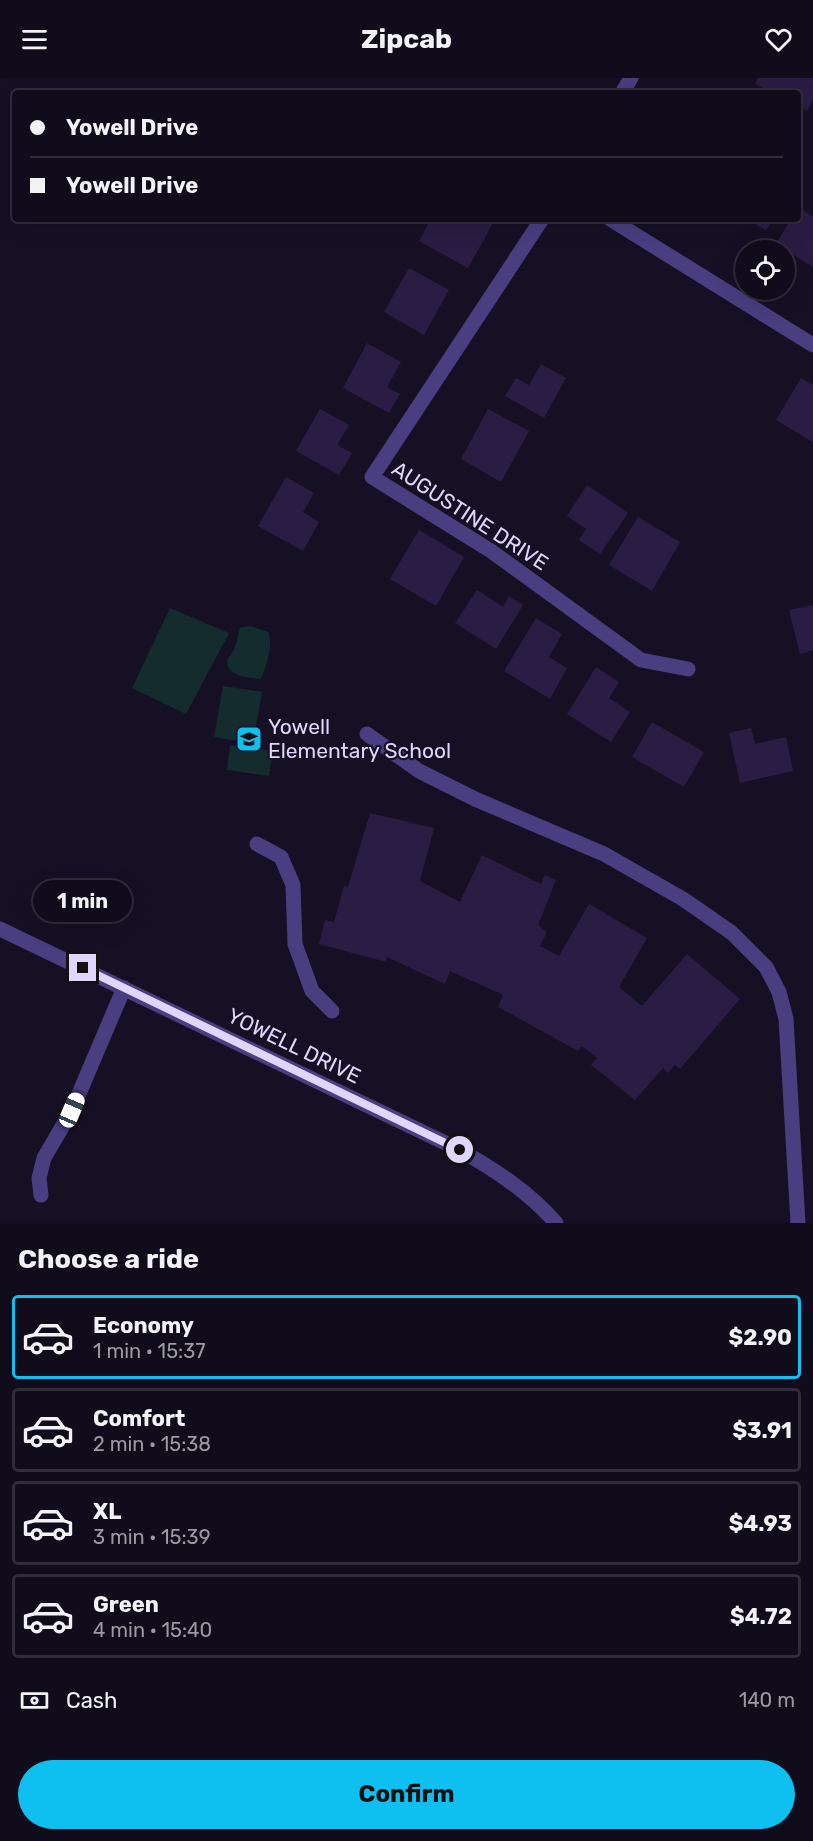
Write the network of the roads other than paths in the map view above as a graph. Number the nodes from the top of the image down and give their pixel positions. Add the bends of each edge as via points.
1 (540, 222) edge
2 (615, 222) edge
3 (813, 345) edge
4 (687, 669) dead end
5 (367, 734) dead end
6 (257, 844) dead end
7 (0, 929) edge
8 (124, 988) junction
9 (332, 1011) dead end
10 (41, 1195) dead end
11 (556, 1223) edge
12 (798, 1223) edge

1 - 4 street, AUGUSTINE DRIVE via 372,477 491,551 641,660
2 - 3 street
5 - 12 street via 419,771 604,854 683,899 732,933 766,967 779,992 786,1019
6 - 9 street via 281,857 293,885 295,944 312,991
7 - 8 street, YOWELL DRIVE
8 - 10 street via 72,1110 44,1158 39,1178
8 - 11 street, YOWELL DRIVE via 460,1150 494,1169

